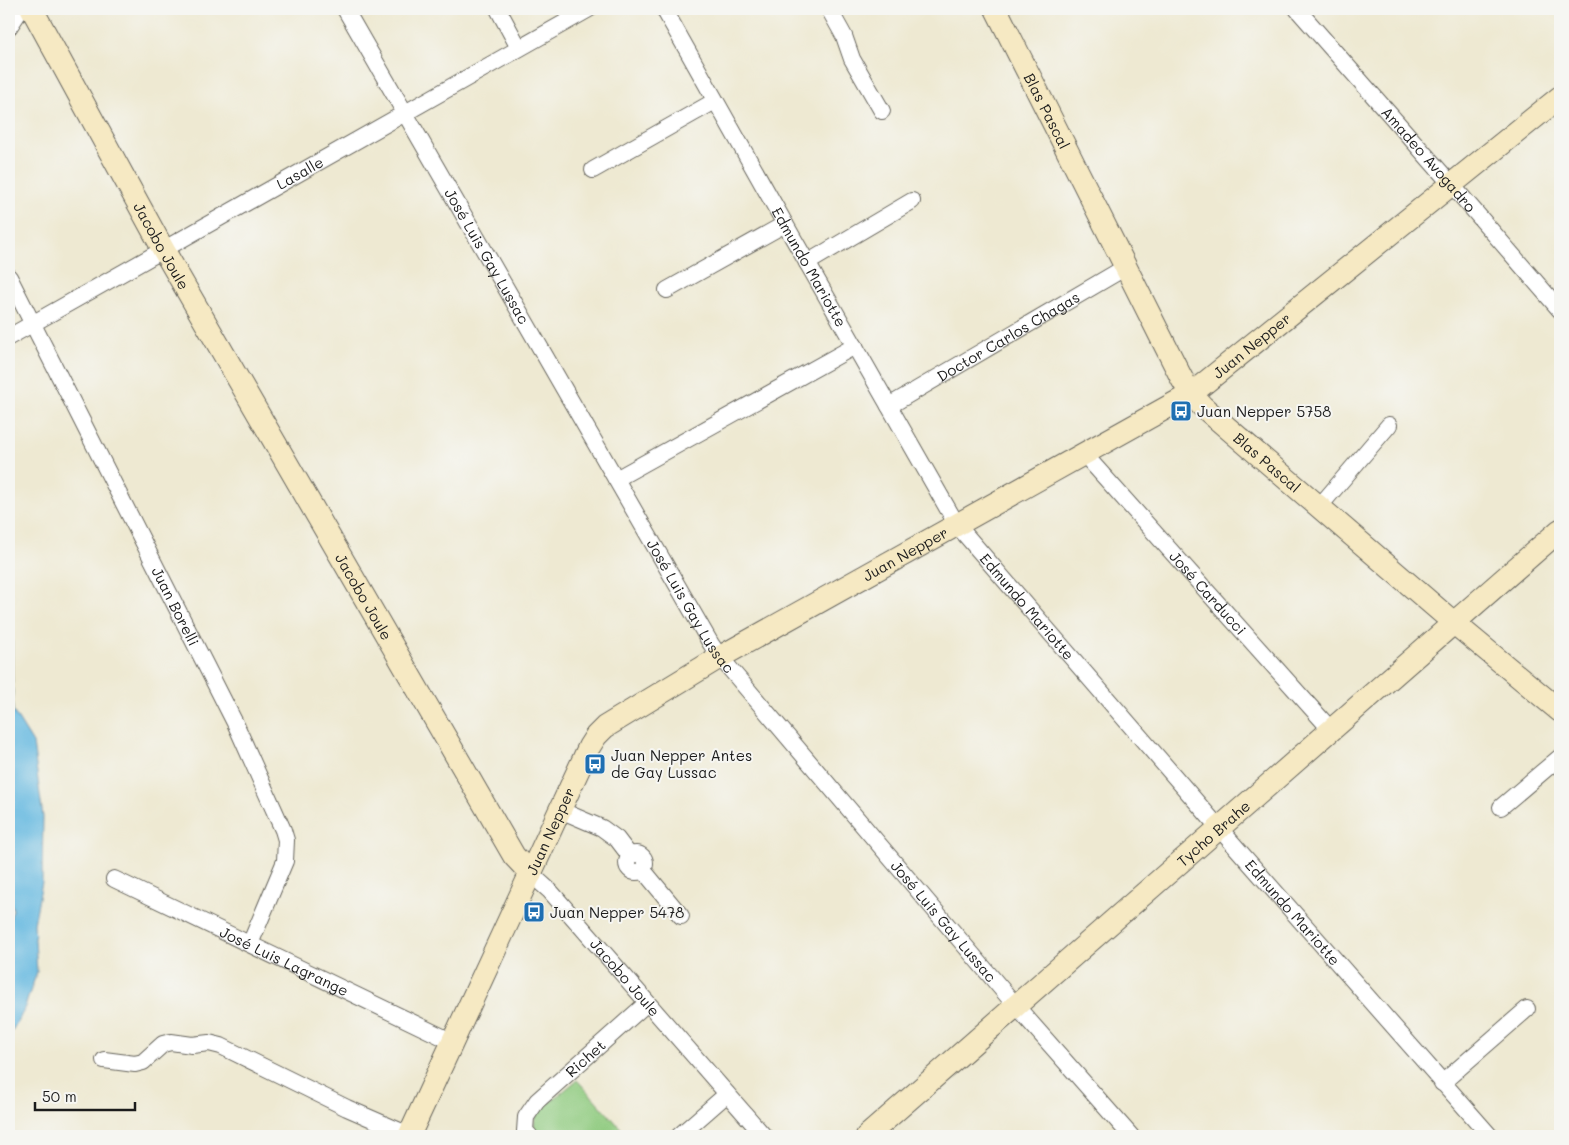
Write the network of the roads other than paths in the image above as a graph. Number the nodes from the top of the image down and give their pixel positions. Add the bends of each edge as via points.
1 (21, 9) edge
2 (32, 9) edge
3 (345, 9) edge
4 (498, 9) edge
5 (589, 9) edge
6 (664, 9) edge
7 (829, 9) edge
8 (996, 9) edge
9 (1297, 9) edge
10 (9, 27) edge
11 (519, 48) junction
12 (1560, 97) edge
13 (715, 101) junction
14 (882, 111) dead end
15 (404, 112) junction
16 (593, 170) dead end
17 (1451, 184) junction
18 (912, 201) dead end
19 (784, 224) junction
20 (164, 249) junction
21 (807, 263) junction
22 (1126, 268) junction
23 (9, 277) edge
24 (667, 290) dead end
25 (1560, 310) edge
26 (33, 323) junction
27 (9, 337) edge
28 (855, 346) junction
29 (1191, 394) junction
30 (890, 406) junction
31 (1389, 425) dead end
32 (1084, 454) junction
33 (616, 479) junction
34 (1319, 507) junction
35 (957, 525) junction
36 (1560, 530) edge
37 (1454, 623) junction
38 (720, 657) junction
39 (1560, 711) edge
40 (1332, 731) junction
41 (1560, 757) edge
42 (1501, 807) dead end
43 (560, 810) junction
44 (1219, 828) junction
45 (531, 874) junction
46 (114, 879) dead end
47 (681, 916) dead end
48 (250, 944) junction
49 (647, 1003) junction
50 (1016, 1006) junction
51 (1527, 1009) dead end
52 (453, 1042) junction
53 (104, 1060) dead end
54 (1442, 1083) junction
55 (726, 1094) junction
56 (409, 1136) edge
57 (530, 1136) edge
58 (680, 1136) edge
59 (764, 1136) edge
60 (867, 1136) edge
61 (1131, 1136) edge
62 (1490, 1136) edge

1 - 10 street
2 - 20 main road, Jacobo Joule
3 - 15 street, José Luis Gay Lussac
4 - 11 street
5 - 11 street, Lasalle
6 - 13 street, Edmundo Mariotte
7 - 14 street via 844,36 852,60
8 - 22 main road, Blas Pascal
9 - 17 street, Amadeo Avogadro
11 - 15 street, Lasalle
12 - 17 main road, Juan Nepper
13 - 16 street
13 - 19 street, Edmundo Mariotte
15 - 20 street, Lasalle
15 - 33 street, José Luis Gay Lussac
17 - 25 street, Amadeo Avogadro
17 - 29 main road, Juan Nepper
18 - 21 street
19 - 21 street, Edmundo Mariotte
19 - 24 street
20 - 26 street, Lasalle
20 - 45 main road, Jacobo Joule via 514,856
21 - 28 street, Edmundo Mariotte
22 - 29 main road, Blas Pascal
22 - 30 street, Doctor Carlos Chagas
23 - 26 street, Juan Borelli
26 - 27 street, Lasalle
26 - 48 street, Juan Borelli via 236,725 283,830 285,861
28 - 30 street, Edmundo Mariotte
28 - 33 street
29 - 32 main road, Juan Nepper
29 - 34 main road, Blas Pascal
30 - 35 street, Edmundo Mariotte
31 - 34 street
32 - 35 main road, Juan Nepper
32 - 40 street, José Carducci
33 - 38 street, José Luis Gay Lussac
34 - 37 main road, Blas Pascal
35 - 38 main road, Juan Nepper
35 - 44 street, Edmundo Mariotte
36 - 37 main road, Tycho Brahe
37 - 39 main road, Blas Pascal
37 - 40 main road, Tycho Brahe
38 - 43 main road, Juan Nepper via 605,727 589,747
38 - 50 street, José Luis Gay Lussac
40 - 44 main road, Tycho Brahe
41 - 42 street
43 - 45 main road, Juan Nepper
43 - 47 street via 602,828 617,840 630,856 628,868 634,872 643,870
44 - 50 main road, Tycho Brahe
44 - 54 street, Edmundo Mariotte
45 - 49 street, Jacobo Joule via 550,891
45 - 52 main road, Juan Nepper
46 - 48 street, José Luis Lagrange
48 - 52 street, José Luis Lagrange
49 - 55 street, Jacobo Joule
49 - 57 street, Richet via 536,1101 526,1117 525,1131
50 - 60 main road, Tycho Brahe
50 - 61 street, José Luis Gay Lussac
51 - 54 street
52 - 56 main road, Juan Nepper
53 - 56 street via 135,1064 143,1062 163,1044 209,1043
54 - 62 street, Edmundo Mariotte
55 - 58 street
55 - 59 street, Jacobo Joule

